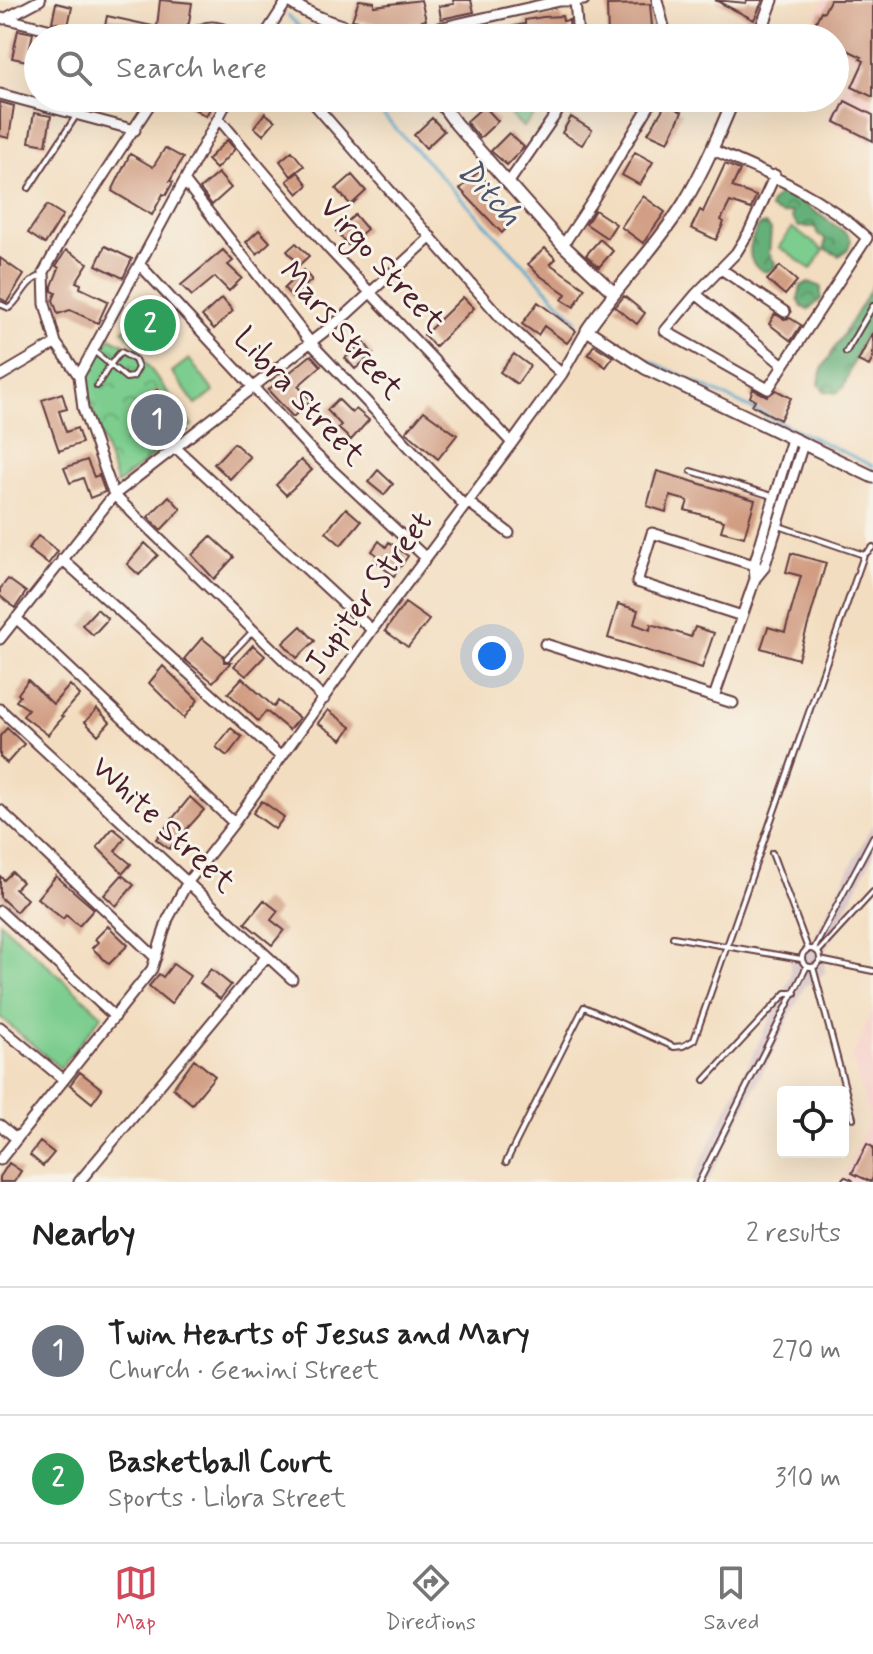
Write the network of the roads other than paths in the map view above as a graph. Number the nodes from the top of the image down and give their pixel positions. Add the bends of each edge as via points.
1 (40, 0) edge
2 (286, 0) edge
3 (575, 0) edge
4 (584, 0) edge
5 (657, 0) edge
6 (772, 0) edge
7 (2, 20) edge
8 (271, 24) edge
9 (334, 24) edge
10 (463, 24) edge
11 (577, 24) edge
12 (663, 24) edge
13 (763, 24) edge
14 (24, 25) edge
15 (0, 94) edge
16 (24, 100) edge
17 (69, 112) edge
18 (146, 112) edge
19 (222, 112) edge
20 (321, 112) edge
21 (447, 112) edge
22 (557, 112) edge
23 (646, 112) edge
24 (728, 112) edge
25 (77, 114) junction
26 (219, 119) junction
27 (135, 130) junction
28 (713, 150) junction
29 (775, 175) junction
30 (185, 182) junction
31 (509, 182) junction
32 (29, 188) dead end
33 (431, 237) junction
34 (563, 245) junction
35 (141, 266) junction
36 (721, 269) junction
37 (44, 275) junction
38 (613, 292) junction
39 (370, 293) junction
40 (696, 294) junction
41 (0, 304) edge
42 (873, 306) edge
43 (785, 312) dead end
44 (587, 330) junction
45 (56, 343) junction
46 (311, 343) junction
47 (93, 351) junction
48 (846, 352) dead end
49 (782, 364) junction
50 (111, 365) junction
51 (562, 374) junction
52 (0, 376) edge
53 (79, 376) junction
54 (97, 386) dead end
55 (253, 387) junction
56 (798, 442) junction
57 (512, 443) junction
58 (174, 446) junction
59 (691, 471) dead end
60 (873, 477) edge
61 (114, 495) junction
62 (775, 497) junction
63 (467, 504) junction
64 (777, 525) junction
65 (509, 533) dead end
66 (873, 547) edge
67 (864, 555) junction
68 (426, 558) junction
69 (62, 559) junction
70 (759, 566) junction
71 (742, 616) junction
72 (16, 618) junction
73 (372, 630) junction
74 (253, 631) junction
75 (0, 639) edge
76 (545, 644) dead end
77 (227, 658) dead end
78 (714, 697) junction
79 (324, 699) junction
80 (733, 703) dead end
81 (0, 709) edge
82 (281, 757) junction
83 (0, 810) edge
84 (234, 823) junction
85 (873, 837) edge
86 (772, 853) dead end
87 (187, 883) junction
88 (873, 892) edge
89 (0, 911) edge
90 (673, 937) dead end
91 (726, 946) junction
92 (813, 950) junction
93 (267, 956) junction
94 (156, 958) junction
95 (801, 959) junction
96 (820, 960) junction
97 (810, 967) junction
98 (873, 971) edge
99 (292, 979) dead end
100 (795, 993) junction
101 (115, 1017) junction
102 (0, 1027) edge
103 (63, 1079) junction
104 (705, 1080) dead end
105 (853, 1118) dead end
106 (0, 1125) edge
107 (17, 1139) junction
108 (0, 1160) edge
109 (506, 1162) dead end
110 (79, 1182) edge
111 (699, 1182) edge

1 - 7 street
2 - 8 street
2 - 9 street
3 - 4 street
3 - 10 street
3 - 11 street
5 - 12 street
6 - 13 street
7 - 14 street
15 - 16 street
17 - 25 street
18 - 27 street
19 - 26 street
20 - 33 street
21 - 31 street
22 - 31 street
23 - 34 street
24 - 28 street
25 - 27 street
25 - 32 lane
26 - 30 street
26 - 39 street, Virgo Street
27 - 37 street via 65,234
28 - 29 street
28 - 38 street via 683,204
29 - 36 street via 749,232
29 - 49 street via 867,238
30 - 35 street
30 - 46 street, Mars Street
31 - 34 street
33 - 39 street
33 - 51 street via 501,318
34 - 38 street
35 - 47 street
35 - 55 street, Libra Street
36 - 40 street
36 - 43 street
37 - 41 lane via 27,284 13,306
37 - 45 street via 45,304
38 - 44 street
39 - 46 street
39 - 57 street, Virgo Street
40 - 49 street
40 - 49 street via 665,331 768,389
42 - 48 lane
44 - 51 street, Jupiter Street
44 - 56 street via 645,368
45 - 52 street
45 - 53 street
46 - 55 street
46 - 63 street, Mars Street
47 - 50 lane
47 - 53 street
50 - 50 lane via 124,352 138,368 129,378
50 - 54 lane
51 - 57 street, Jupiter Street
53 - 61 street via 83,409
55 - 58 street
55 - 68 street, Libra Street
56 - 60 street
56 - 62 street
56 - 64 street
57 - 63 street, Jupiter Street
58 - 61 street
58 - 73 street
59 - 62 lane
61 - 69 street
61 - 74 street
62 - 70 street
63 - 65 street, Mars Street
63 - 68 street, Jupiter Street
64 - 67 lane
64 - 70 street
66 - 67 lane
67 - 91 lane
68 - 73 street, Jupiter Street
69 - 72 street
69 - 82 street
70 - 71 street
70 - 71 street via 652,533 637,582
71 - 78 street
72 - 75 street
72 - 84 street
73 - 79 street, Jupiter Street
74 - 77 lane
74 - 79 street
76 - 78 street
78 - 80 street
79 - 82 street, Jupiter Street
81 - 87 street, White Street
82 - 84 street, Jupiter Street
83 - 94 street
84 - 87 street, Jupiter Street
85 - 92 lane
86 - 92 lane
87 - 93 street, White Street
87 - 94 street, Jupiter Street
88 - 92 lane
89 - 101 street
90 - 91 lane
91 - 95 lane
91 - 109 lane via 689,1043 674,1047 584,1007
92 - 95 lane
92 - 96 lane
93 - 99 street, White Street
93 - 110 street
94 - 101 street, Jupiter Street
95 - 97 lane
96 - 97 lane
96 - 98 lane
97 - 100 lane
97 - 105 lane
100 - 104 lane via 786,993
100 - 111 lane
101 - 103 street, Jupiter Street
102 - 103 street
103 - 107 street, Jupiter Street
106 - 107 street
107 - 108 street, Jupiter Street

